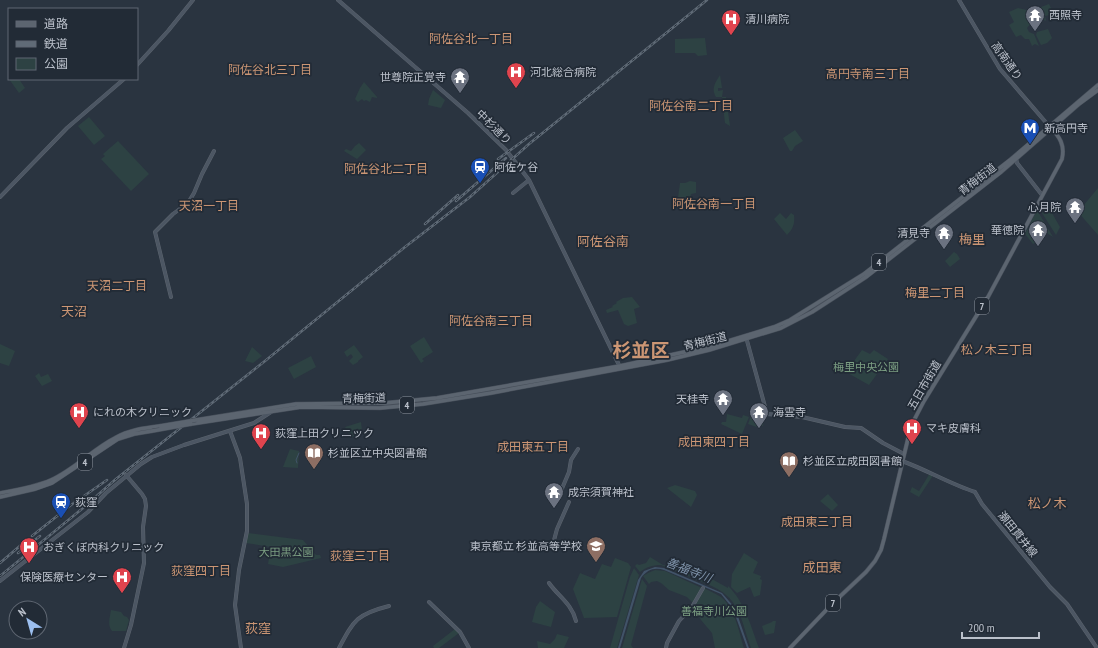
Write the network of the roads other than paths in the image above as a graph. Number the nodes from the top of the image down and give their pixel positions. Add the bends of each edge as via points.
1 (193, 0) edge
2 (338, 0) edge
3 (959, 0) edge
4 (138, 64) edge
5 (123, 80) edge
6 (1098, 85) edge
7 (1098, 90) edge
8 (1051, 127) junction
9 (214, 151) dead end
10 (1015, 158) junction
11 (529, 180) junction
12 (513, 193) dead end
13 (1042, 196) junction
14 (0, 197) edge
15 (171, 297) dead end
16 (746, 337) junction
17 (620, 368) junction
18 (273, 410) junction
19 (254, 411) junction
20 (266, 412) junction
21 (260, 414) junction
22 (261, 419) junction
23 (230, 431) junction
24 (578, 449) dead end
25 (904, 454) junction
26 (902, 461) junction
27 (126, 476) junction
28 (0, 493) edge
29 (0, 497) edge
30 (558, 498) dead end
31 (568, 502) dead end
32 (553, 544) dead end
33 (0, 581) edge
34 (549, 583) dead end
35 (703, 588) dead end
36 (429, 602) dead end
37 (389, 606) dead end
38 (576, 621) dead end
39 (124, 648) edge
40 (241, 648) edge
41 (339, 648) edge
42 (469, 648) edge
43 (666, 648) edge
44 (790, 648) edge
45 (1097, 648) edge

1 - 4 street
2 - 11 street, 中杉通り via 468,114 506,150
3 - 8 street, 高南通り via 1000,69
5 - 14 street via 67,128
6 - 8 main road, 青梅街道 / 4
7 - 8 main road, 青梅街道 / 4
8 - 10 main road, 青梅街道 / 4
8 - 13 main road, 五日市街道 / 7 via 1062,143 1063,155
9 - 15 street via 188,203 154,232
10 - 13 street
10 - 16 main road, 青梅街道 / 4 via 850,284 790,320
11 - 12 street
11 - 17 street, 中杉通り
13 - 25 main road, 五日市街道 / 7 via 990,292 913,423
16 - 17 main road, 青梅街道 / 4 via 667,360
16 - 25 street via 767,414 802,417 861,428
17 - 18 main road, 青梅街道 / 4 via 437,398 385,403 296,404
18 - 19 main road, 青梅街道 / 4
18 - 20 main road, 青梅街道 / 4
18 - 22 street
19 - 21 street
19 - 28 main road, 青梅街道 / 4, bridge via 137,429 114,438 51,480 30,488
20 - 21 main road, 青梅街道 / 4
20 - 22 street
21 - 22 street
21 - 29 main road, 青梅街道 / 4, bridge via 134,434 118,439 52,483
22 - 23 street
23 - 27 street via 152,458
23 - 40 street via 240,458 247,504 247,531 235,605
24 - 30 street via 570,462 569,472
25 - 26 main road, 五日市街道 / 7
26 - 44 main road, 五日市街道 / 7 via 882,546 874,561
26 - 45 street, 瀬田貫井線 via 975,492 985,508 1067,604
27 - 33 street via 88,512
27 - 39 street via 142,494 146,506 143,527 144,562
31 - 32 street
34 - 38 street via 571,607
35 - 43 street via 692,607 679,621
36 - 42 street via 460,632
37 - 41 street via 359,618 351,626

